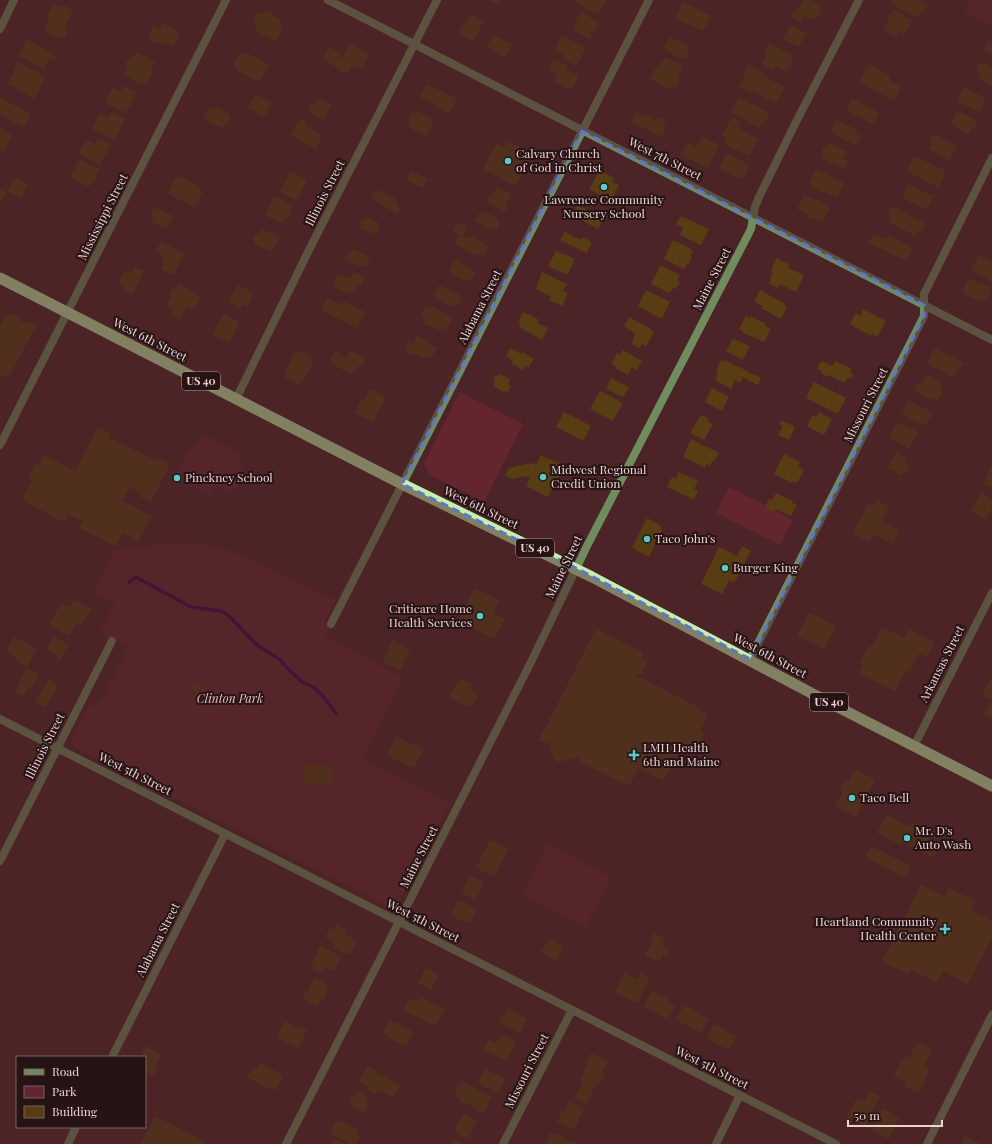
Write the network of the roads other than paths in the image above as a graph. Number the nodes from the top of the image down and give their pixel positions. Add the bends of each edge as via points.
1 (14, 0) edge
2 (226, 0) edge
3 (328, 0) edge
4 (437, 0) edge
5 (649, 0) edge
6 (859, 0) edge
7 (0, 29) edge
8 (415, 44) junction
9 (582, 131) junction
10 (992, 158) edge
11 (753, 218) junction
12 (0, 278) edge
13 (924, 306) junction
14 (68, 313) junction
15 (992, 340) edge
16 (236, 399) junction
17 (0, 445) edge
18 (402, 484) junction
19 (576, 568) junction
20 (992, 593) edge
21 (331, 624) dead end
22 (112, 641) dead end
23 (750, 659) junction
24 (0, 719) edge
25 (914, 746) junction
26 (57, 748) junction
27 (992, 786) edge
28 (225, 834) junction
29 (0, 861) edge
30 (399, 922) junction
31 (572, 1010) junction
32 (992, 1015) edge
33 (113, 1056) edge
34 (740, 1095) junction
35 (76, 1128) edge
36 (68, 1144) edge
37 (286, 1144) edge
38 (503, 1144) edge
39 (716, 1144) edge
40 (836, 1144) edge
41 (926, 1144) edge

1 - 7 street
2 - 14 street, Mississippi Street
3 - 8 street, West 7th Street
4 - 8 street, Illinois Street
5 - 9 street, Alabama Street
6 - 11 street, Maine Street via 796,122 755,207
8 - 9 street, West 7th Street
8 - 16 street, Illinois Street
9 - 11 street, West 7th Street
9 - 18 street, Alabama Street
10 - 13 street, Missouri Street via 924,294
11 - 13 street, West 7th Street
11 - 19 street, Maine Street via 751,229
12 - 14 highway, West 6th Street / US 40
13 - 15 street, West 7th Street
13 - 23 street, Missouri Street via 924,316
14 - 16 highway, West 6th Street / US 40
14 - 17 street, Mississippi Street
16 - 18 highway, West 6th Street / US 40
18 - 19 highway, West 6th Street / US 40
18 - 21 street, Alabama Street
19 - 23 highway, West 6th Street / US 40
19 - 30 street, Maine Street
20 - 25 street, Arkansas Street
22 - 26 street, Illinois Street
23 - 25 highway, West 6th Street / US 40
24 - 26 street, West 5th Street
25 - 27 highway, West 6th Street / US 40
26 - 28 street, West 5th Street
26 - 29 street, Illinois Street
28 - 30 street, West 5th Street
28 - 33 street, Alabama Street
30 - 31 street, West 5th Street
30 - 37 street, Maine Street
31 - 34 street, West 5th Street
31 - 38 street, Missouri Street
32 - 41 street
34 - 39 street
34 - 40 street, West 5th Street
35 - 36 street

